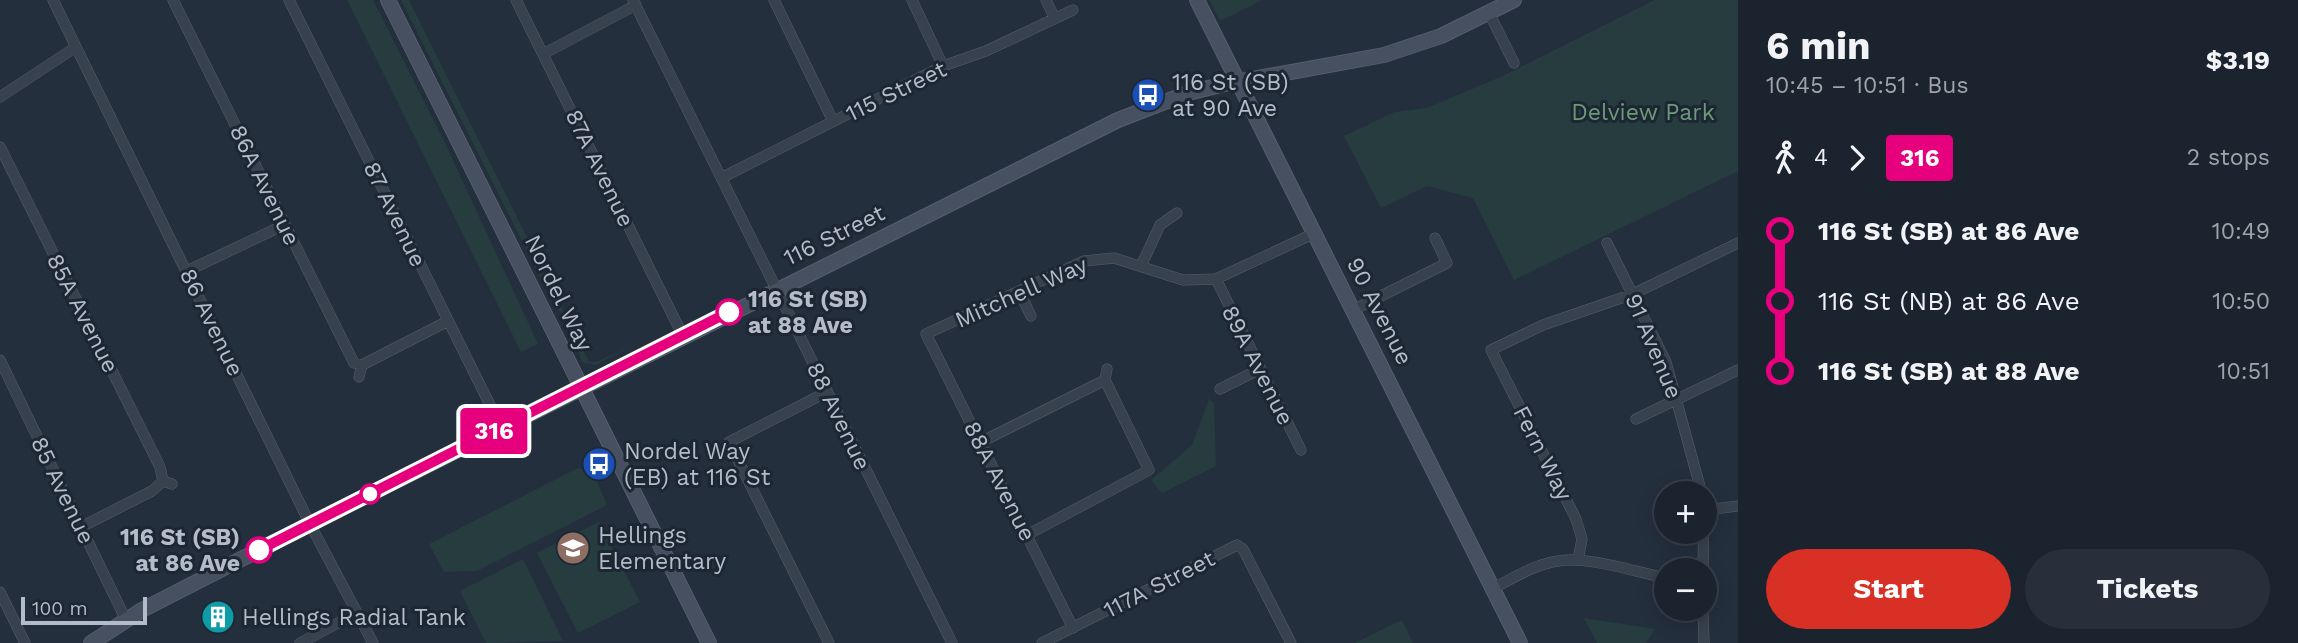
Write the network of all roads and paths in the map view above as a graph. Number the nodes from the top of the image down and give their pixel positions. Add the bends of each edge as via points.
1 (52, 0) edge
2 (173, 0) edge
3 (289, 0) edge
4 (388, 0) edge
5 (516, 0) edge
6 (774, 0) edge
7 (912, 0) edge
8 (1046, 0) edge
9 (1197, 0) edge
10 (1514, 0) edge
11 (634, 3) edge
12 (1073, 10) dead end
13 (1489, 13) junction
14 (1054, 17) junction
15 (76, 47) junction
16 (543, 54) junction
17 (1514, 63) dead end
18 (943, 66) junction
19 (1238, 81) junction
20 (0, 97) edge
21 (833, 121) junction
22 (0, 147) edge
23 (721, 178) junction
24 (1177, 213) dead end
25 (284, 225) junction
26 (1315, 233) junction
27 (1435, 238) dead end
28 (1607, 243) dead end
29 (1738, 243) edge
30 (1141, 266) junction
31 (187, 271) junction
32 (1216, 279) junction
33 (776, 289) junction
34 (1019, 291) junction
35 (1633, 294) junction
36 (1353, 310) junction
37 (1031, 316) dead end
38 (448, 321) junction
39 (926, 334) joint
40 (683, 336) junction
41 (0, 360) edge
42 (362, 365) junction
43 (1107, 369) dead end
44 (1260, 369) junction
45 (1737, 373) edge
46 (359, 377) dead end
47 (1105, 380) junction
48 (580, 387) junction
49 (1220, 389) dead end
50 (827, 392) junction
51 (1678, 399) junction
52 (1636, 419) dead end
53 (501, 427) junction
54 (981, 442) junction
55 (1301, 450) dead end
56 (1699, 481) edge
57 (1738, 506) edge
58 (1717, 507) edge
59 (310, 524) junction
60 (81, 527) junction
61 (1027, 535) junction
62 (1578, 560) junction
63 (1654, 576) edge
64 (1493, 587) junction
65 (0, 592) edge
66 (357, 613) junction
67 (126, 620) junction
68 (1703, 621) edge
69 (1073, 628) junction
70 (24, 643) edge
71 (91, 643) edge
72 (300, 643) edge
73 (373, 643) edge
74 (709, 643) edge
75 (829, 643) edge
76 (952, 643) edge
77 (1042, 643) edge
78 (1291, 643) edge
79 (1520, 643) edge
80 (1704, 643) edge

1 - 15 street, 86 Avenue
2 - 25 street, 86A Avenue
3 - 38 street, 87 Avenue
4 - 48 street, Nordel Way
5 - 16 street, 87A Avenue
6 - 21 street
7 - 18 street
8 - 14 street
9 - 19 street, 90 Avenue
10 - 13 street, 116 Street
11 - 16 street
11 - 23 street, 88 Avenue
12 - 14 street, 115 Street
13 - 17 street
13 - 19 street, 116 Street via 1441,36 1384,55
14 - 18 street, 115 Street via 986,51
15 - 20 street
15 - 31 street, 86 Avenue
16 - 40 street, 87A Avenue
18 - 21 street, 115 Street
19 - 26 street, 90 Avenue
19 - 33 street, 116 Street via 1188,93 1118,120
21 - 23 street, 115 Street
22 - 60 street, 85A Avenue via 167,482
23 - 33 street, 88 Avenue
24 - 30 street via 1160,225
25 - 31 street
25 - 42 street, 86A Avenue via 354,363
26 - 32 street, Mitchell Way
26 - 36 street, 90 Avenue
27 - 36 street via 1447,263
28 - 35 street, 91 Avenue
29 - 35 street
30 - 32 street, Mitchell Way via 1183,280
30 - 34 street, Mitchell Way via 1114,258 1093,259
31 - 59 street, 86 Avenue
32 - 44 street, 89A Avenue
33 - 40 street, 116 Street
33 - 50 street, 88 Avenue
34 - 37 street
34 - 39 street, Mitchell Way
35 - 51 street, 91 Avenue via 1666,362
35 - 62 street, Fern Way via 1543,325 1491,350 1576,519 1582,539
36 - 64 street, 90 Avenue
38 - 42 street
38 - 53 street, 87 Avenue
39 - 54 street, 88A Avenue
40 - 48 street, 116 Street
41 - 60 street, 85 Avenue
42 - 46 street
43 - 47 street
44 - 49 street
44 - 55 street, 89A Avenue
45 - 51 street
47 - 54 street
47 - 61 street via 1149,470
48 - 53 street, 116 Street
48 - 74 street, Nordel Way
50 - 75 street via 729,442
50 - 76 street, 88 Avenue
51 - 52 street
51 - 56 street, 91 Avenue
53 - 59 street, 116 Street
54 - 61 street, 88A Avenue
57 - 58 street
59 - 66 street, 86 Avenue
59 - 67 street, 116 Street
60 - 67 street, 85 Avenue
61 - 69 street, 88A Avenue
62 - 63 street
62 - 64 street via 1539,566
64 - 79 street, 90 Avenue
65 - 70 street
66 - 72 street
66 - 73 street, 86 Avenue
67 - 71 street, 116 Street
68 - 80 street
69 - 77 street, 117A Street
69 - 78 street, 117A Street via 1239,545

